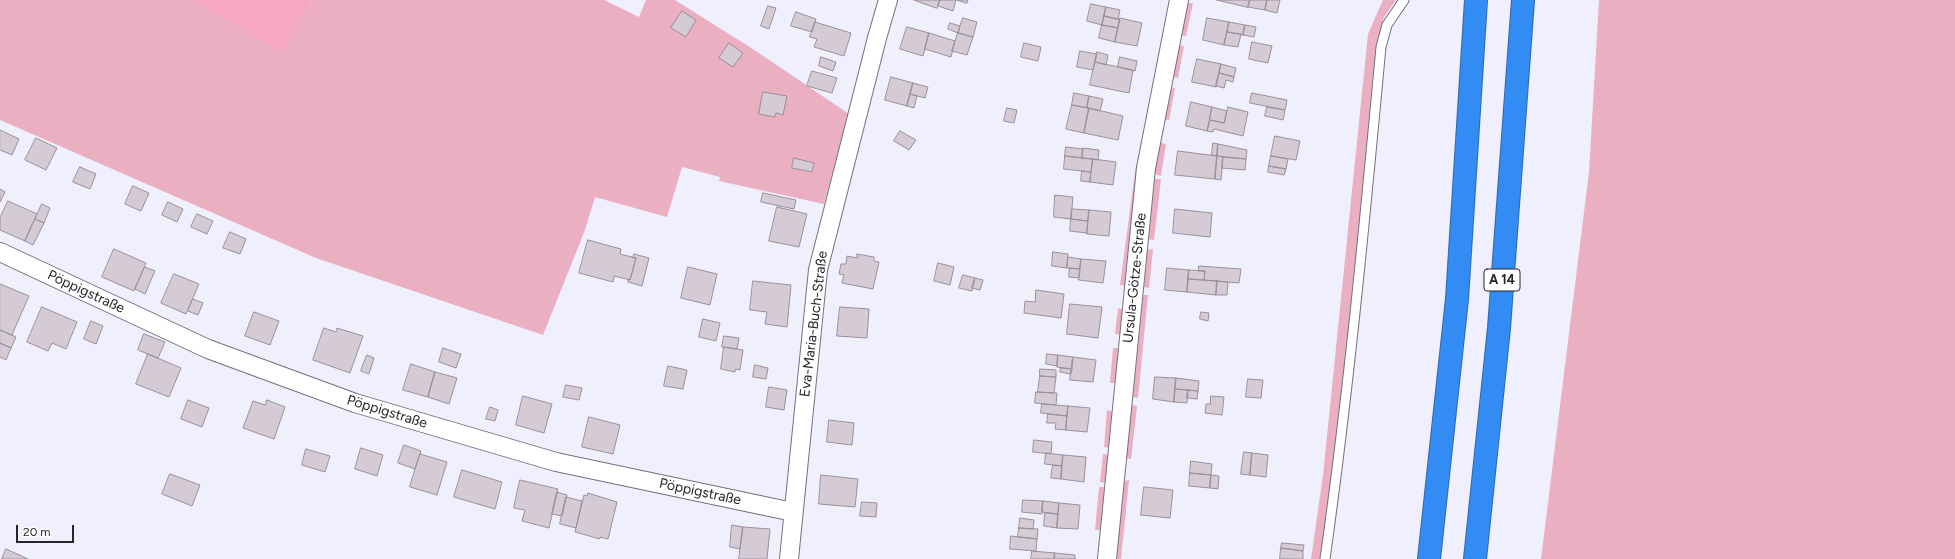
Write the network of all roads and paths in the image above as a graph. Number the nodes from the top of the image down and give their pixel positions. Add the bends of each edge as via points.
1 (888, 0) edge
2 (1179, 0) edge
3 (1404, 0) edge
4 (1476, 0) edge
5 (1523, 0) edge
6 (0, 252) edge
7 (793, 512) junction
8 (789, 559) edge
9 (1107, 559) edge
10 (1325, 559) edge
11 (1430, 559) edge
12 (1475, 559) edge

1 - 7 street, Eva-Maria-Buch-Straße via 818,270
2 - 9 street, Ursula-Götze-Straße via 1146,168
3 - 10 lane via 1387,25 1382,47 1337,476
4 - 11 highway via 1457,299
5 - 12 highway, A 14 via 1499,328
6 - 7 street, Pöppigstraße via 208,349 355,403 556,462
7 - 8 street, Eva-Maria-Buch-Straße

